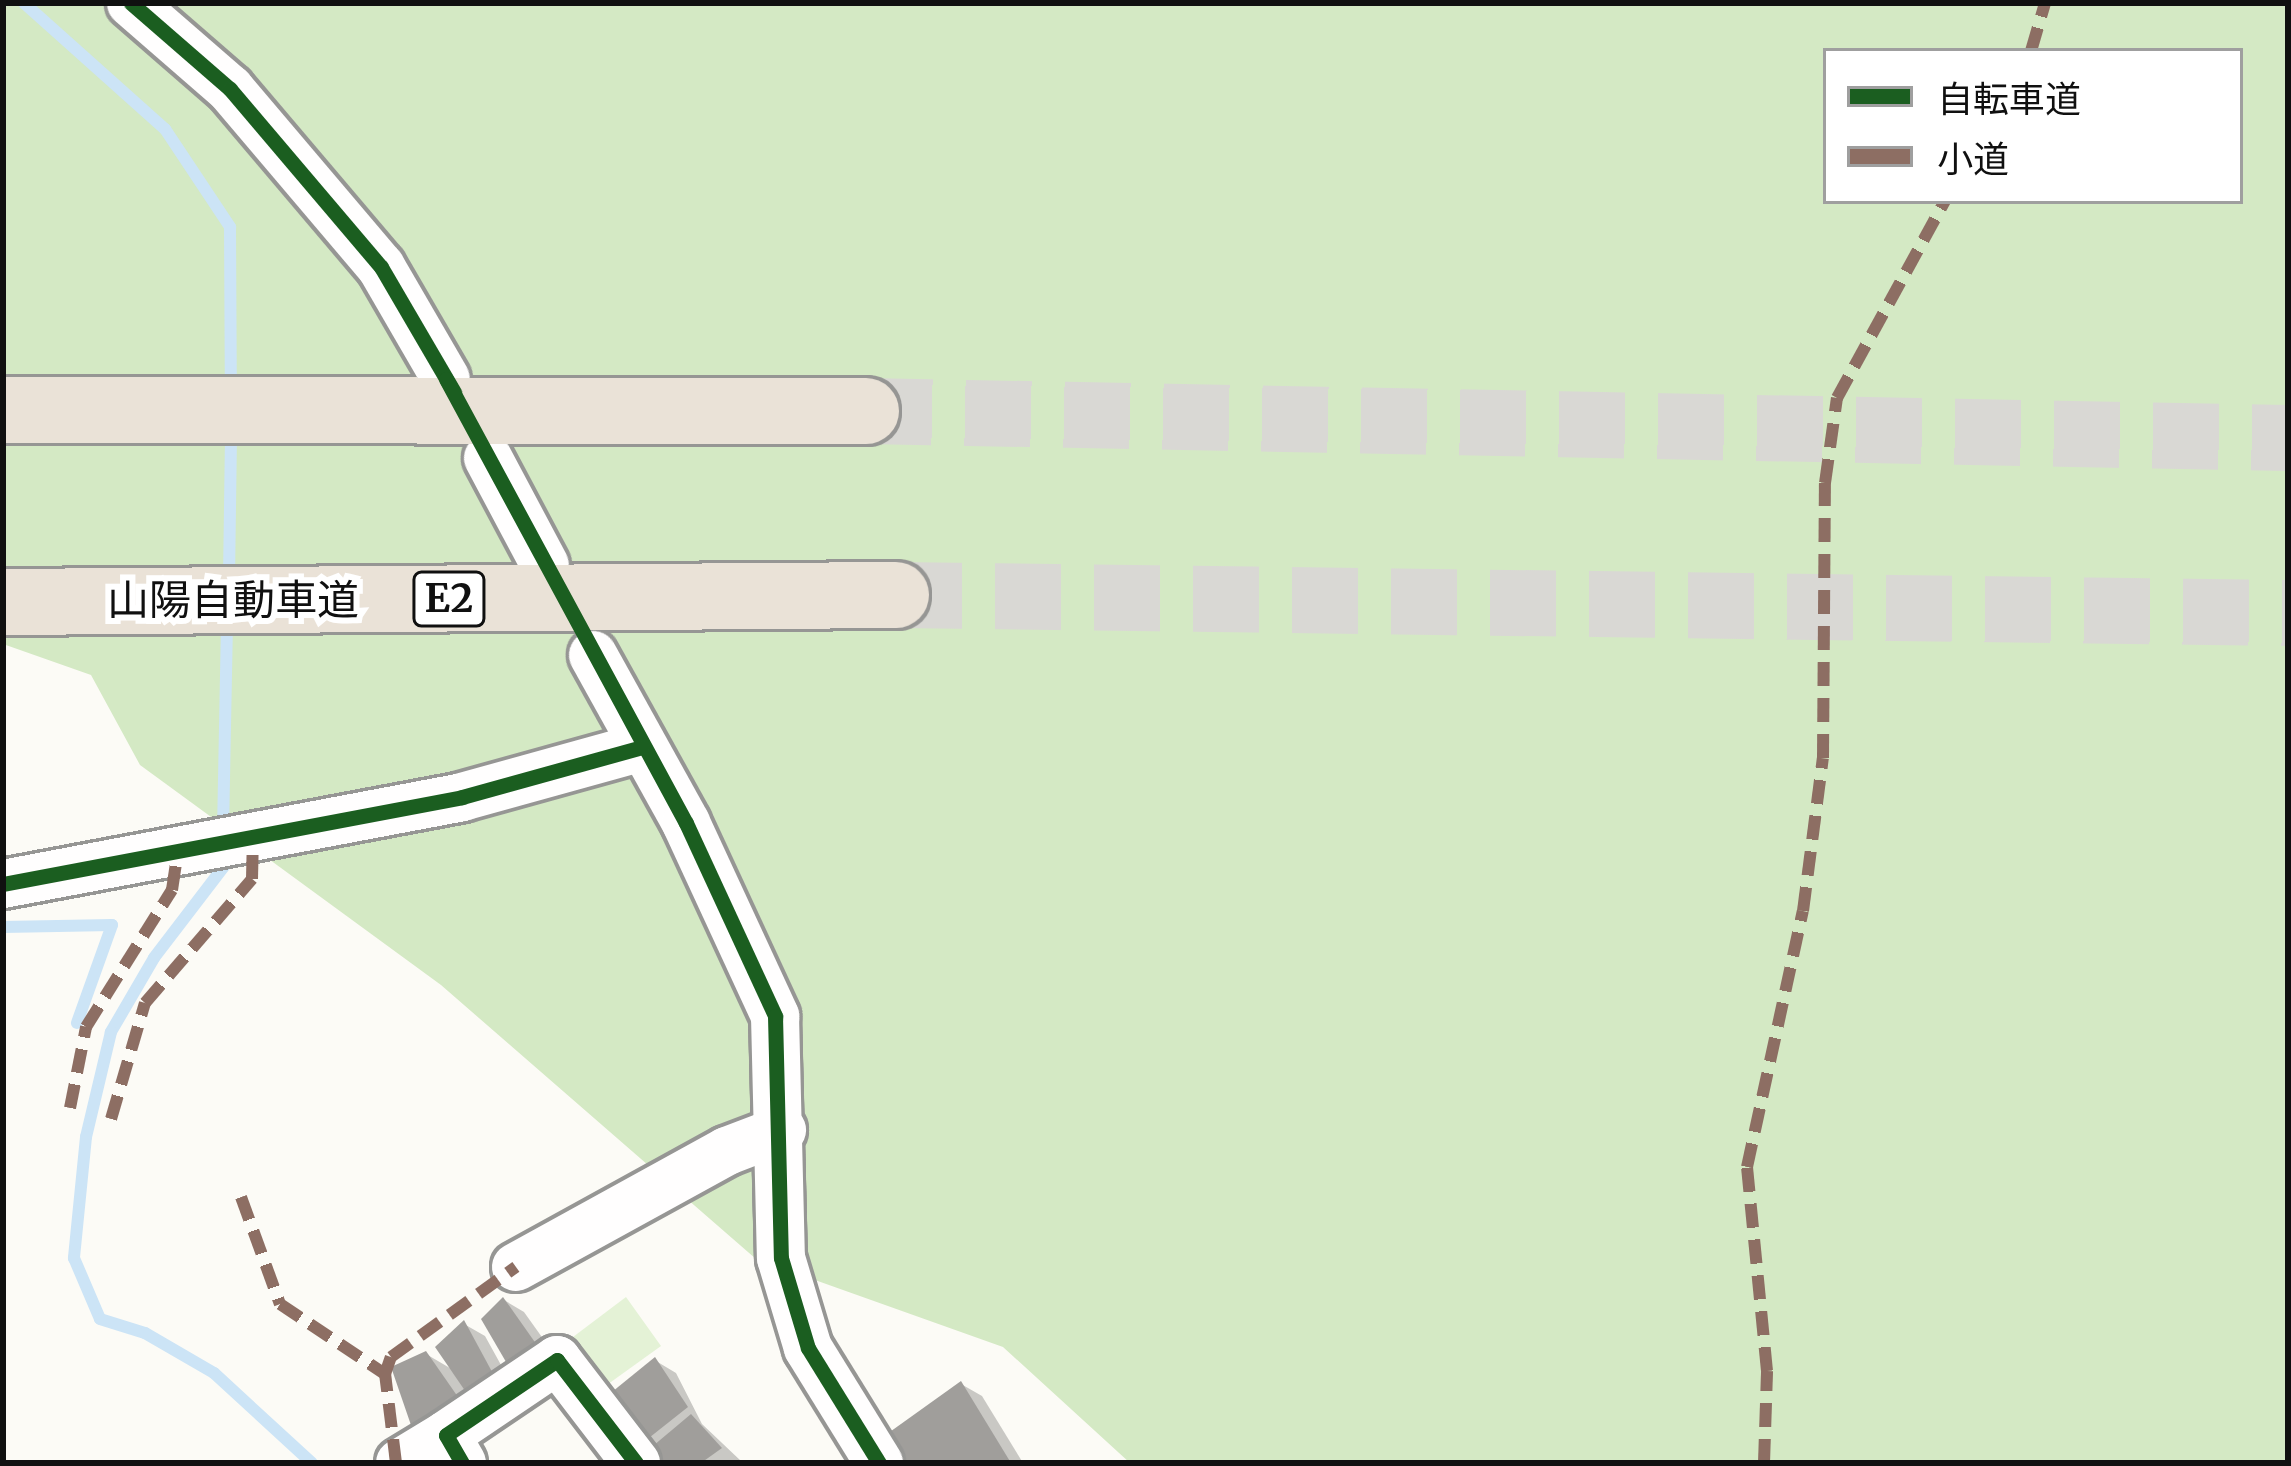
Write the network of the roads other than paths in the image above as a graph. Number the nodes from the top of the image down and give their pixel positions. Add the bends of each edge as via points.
1 (131, 3) edge
2 (446, 379) dead end
3 (3, 410) edge
4 (866, 411) tunnel mouth
5 (488, 458) dead end
6 (545, 565) dead end
7 (896, 595) tunnel mouth
8 (3, 602) edge
9 (593, 655) dead end
10 (642, 747) junction
11 (3, 884) edge
12 (782, 1130) junction
13 (516, 1267) dead end
14 (454, 1449) edge
15 (400, 1463) edge
16 (636, 1463) edge
17 (879, 1463) edge

1 - 2 street via 230,89 381,266
3 - 4 highway
5 - 6 street
7 - 8 highway, 山陽自動車道 / E2
9 - 10 street
10 - 11 street via 462,796
10 - 12 street via 775,1016
12 - 13 street via 727,1151
12 - 17 street via 781,1258 808,1348
14 - 15 street
14 - 16 street via 557,1360

